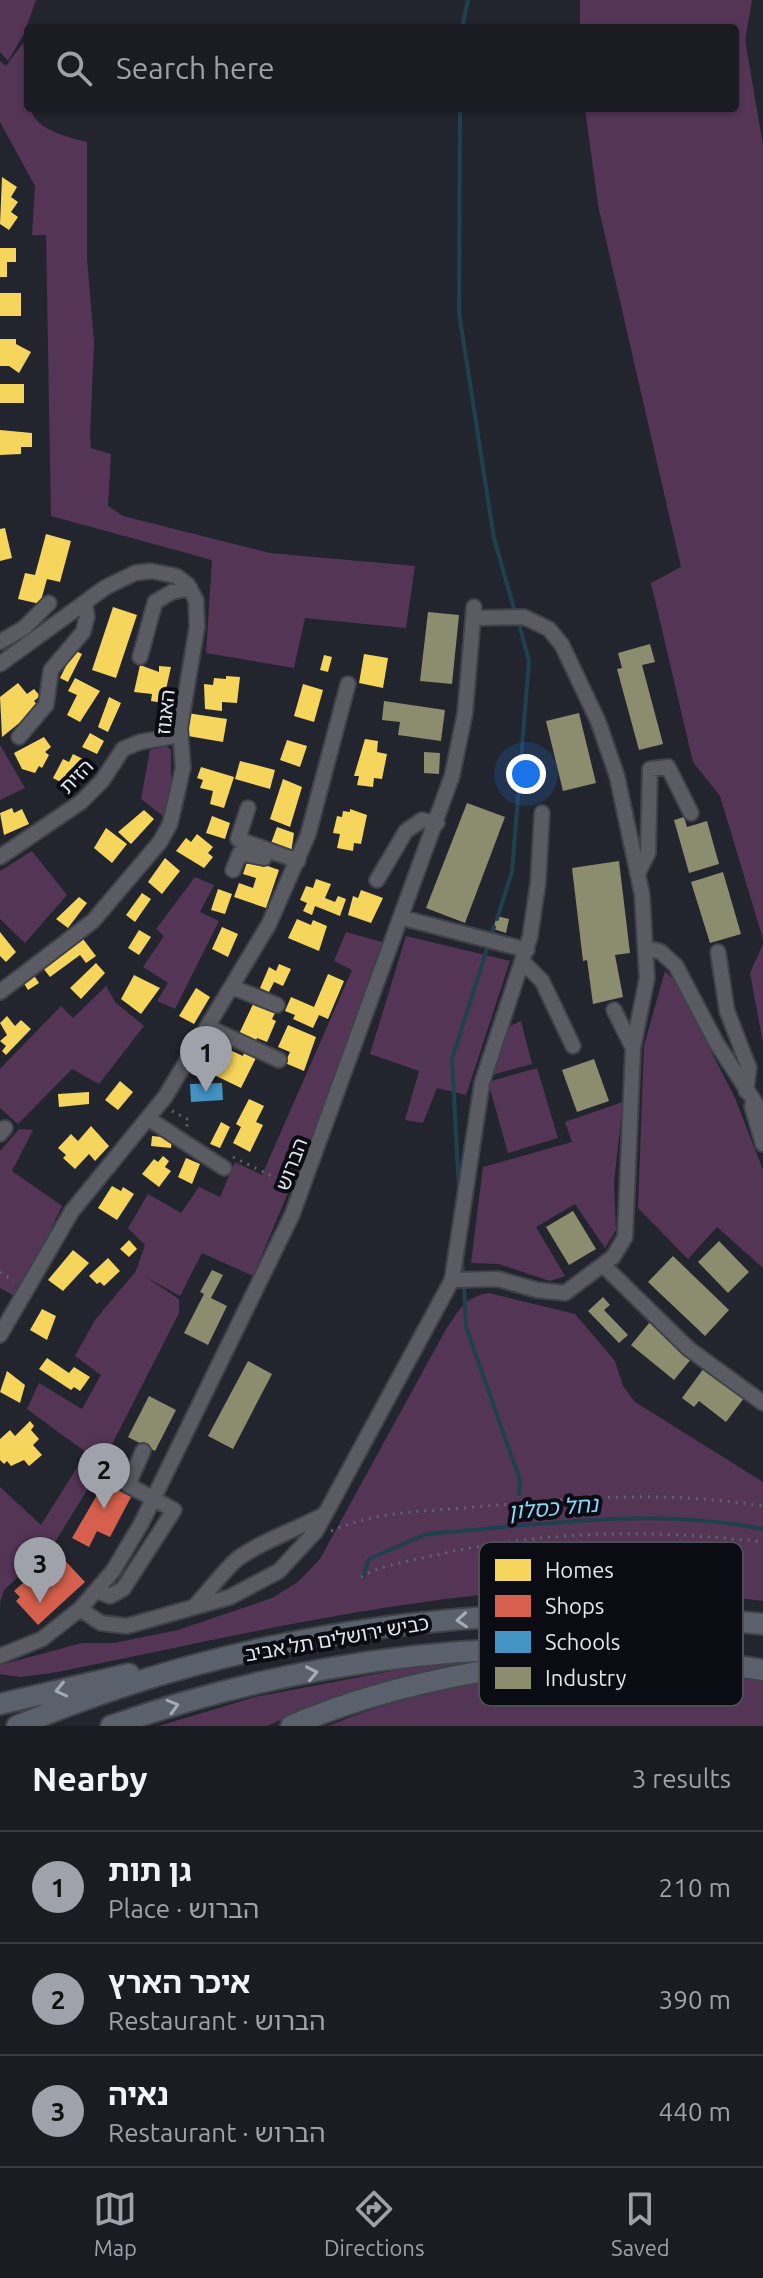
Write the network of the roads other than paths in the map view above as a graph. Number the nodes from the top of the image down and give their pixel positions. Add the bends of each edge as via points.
1 (190, 588) junction
2 (49, 603) dead end
3 (85, 603) junction
4 (0, 642) edge
5 (140, 657) dead end
6 (0, 664) edge
7 (348, 684) dead end
8 (180, 735) junction
9 (19, 737) dead end
10 (248, 808) dead end
11 (542, 813) dead end
12 (691, 813) dead end
13 (437, 823) junction
14 (0, 857) edge
15 (297, 865) junction
16 (233, 870) dead end
17 (639, 871) junction
18 (377, 880) dead end
19 (403, 918) junction
20 (647, 948) junction
21 (718, 952) dead end
22 (525, 956) junction
23 (232, 987) junction
24 (0, 992) edge
25 (277, 1005) dead end
26 (614, 1010) dead end
27 (208, 1027) junction
28 (573, 1046) dead end
29 (633, 1048) junction
30 (279, 1060) dead end
31 (748, 1094) junction
32 (763, 1115) edge
33 (149, 1119) junction
34 (763, 1144) edge
35 (224, 1168) dead end
36 (603, 1265) junction
37 (452, 1280) junction
38 (0, 1335) edge
39 (763, 1403) edge
40 (143, 1451) dead end
41 (154, 1499) junction
42 (326, 1514) junction
43 (97, 1591) junction
44 (194, 1607) junction
45 (80, 1609) junction
46 (479, 1618) edge
47 (743, 1622) edge
48 (763, 1624) edge
49 (329, 1636) junction
50 (479, 1651) edge
51 (0, 1656) edge
52 (743, 1668) edge
53 (763, 1670) edge
54 (479, 1671) edge
55 (0, 1704) edge
56 (17, 1726) edge
57 (111, 1726) edge
58 (291, 1726) edge

1 - 3 street via 176,576 143,572 120,579
1 - 5 street via 155,602
1 - 8 street, האגוז via 198,620
2 - 4 street
3 - 6 street
3 - 9 street via 83,632 51,670 46,705
7 - 15 street
8 - 14 street, הזית via 126,747 81,802
8 - 24 street, האגוז via 179,791 163,837 93,921
10 - 15 street via 238,839
11 - 22 street via 538,883
12 - 17 street via 668,767 650,769 648,853
13 - 17 street, הברוש via 461,739 473,613 524,617 549,629 562,645 608,748
13 - 18 street via 428,819 413,825
13 - 19 street, הברוש
15 - 16 street via 242,853
15 - 23 street
17 - 20 street
19 - 22 street
19 - 41 street, הברוש via 302,1191
20 - 29 street via 645,999
20 - 31 street via 676,966
21 - 31 street via 727,1011 749,1068
22 - 28 street
22 - 37 street via 482,1083
23 - 25 street
23 - 27 street
26 - 29 street
27 - 30 street
27 - 33 street
29 - 36 street via 625,1237
31 - 32 street
31 - 34 street
33 - 35 street
33 - 38 street via 72,1211
36 - 37 street via 556,1294 498,1279
36 - 39 street via 689,1349
37 - 42 street
40 - 41 street via 128,1485
41 - 43 street, הברוש
41 - 43 street via 174,1510 123,1589 110,1596
42 - 44 street via 236,1560
42 - 44 street via 287,1565 261,1583
43 - 45 street, הברוש
44 - 45 street via 120,1626 95,1621
45 - 51 street, הברוש via 42,1639
46 -> 49 highway, כביש ירושלים תל אביב
48 -> 47 highway, כביש ירושלים תל אביב
49 -> 55 highway via 157,1667
49 - 56 highway, כביש ירושלים תל אביב via 130,1685
57 -> 50 highway, כביש ירושלים תל אביב via 236,1689 364,1664
52 - 53 highway, כביש ירושלים תל אביב
54 - 58 highway via 356,1702

